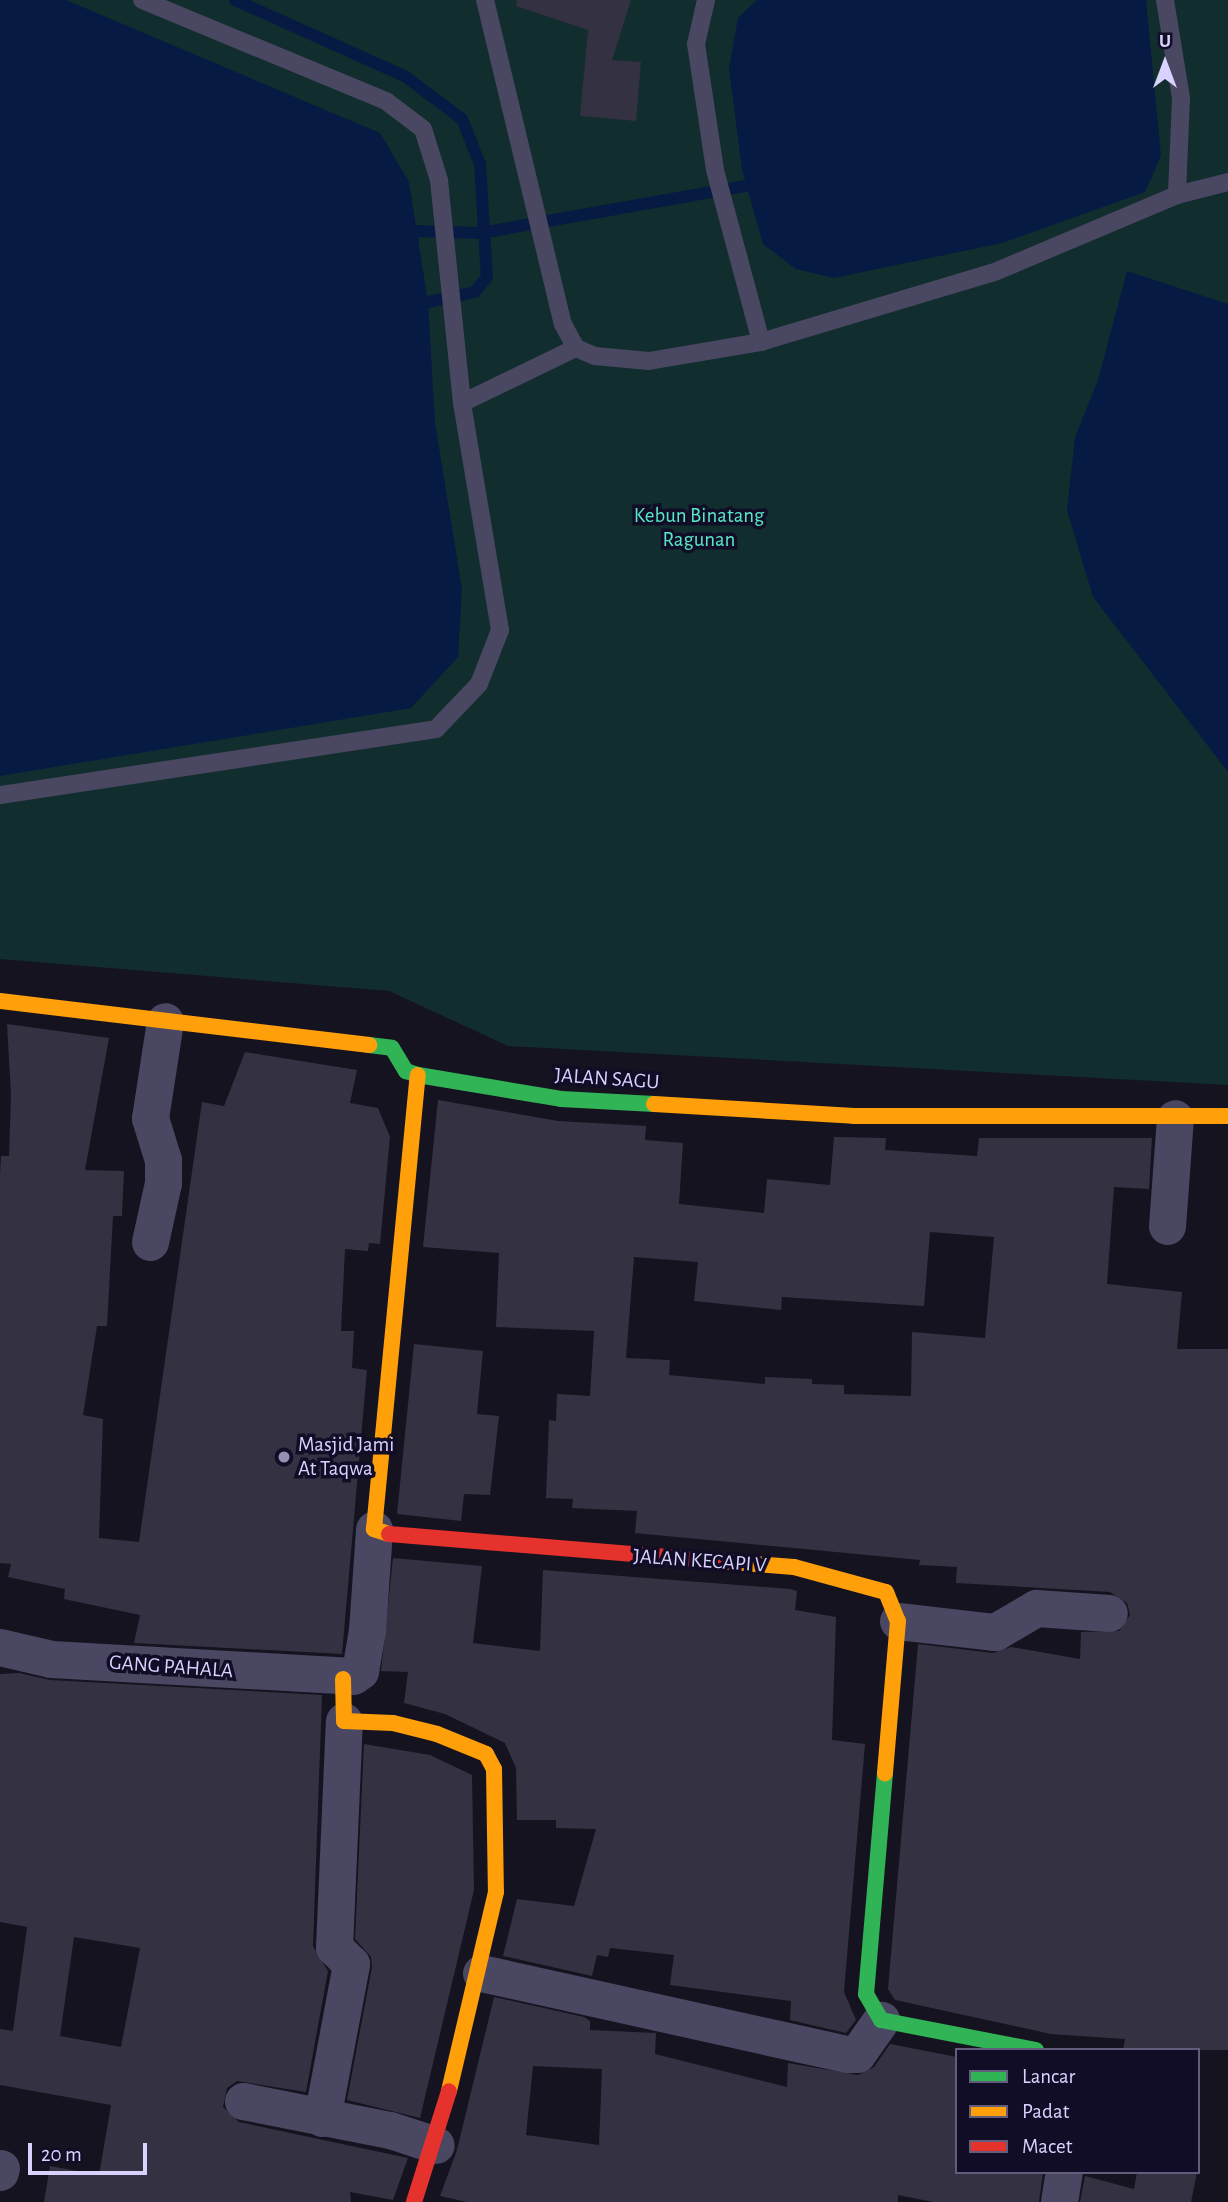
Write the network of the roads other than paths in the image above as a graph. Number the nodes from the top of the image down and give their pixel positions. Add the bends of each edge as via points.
1 (142, 0) edge
2 (485, 0) edge
3 (706, 0) edge
4 (1165, 0) edge
5 (1228, 182) edge
6 (1177, 195) junction
7 (761, 342) junction
8 (576, 348) junction
9 (462, 403) junction
10 (0, 795) edge
11 (0, 1001) edge
12 (165, 1021) junction
13 (418, 1075) junction
14 (1228, 1116) edge
15 (1175, 1118) junction
16 (1167, 1226) dead end
17 (150, 1242) dead end
18 (374, 1529) junction
19 (1109, 1613) dead end
20 (898, 1621) junction
21 (0, 1647) edge
22 (343, 1679) junction
23 (344, 1721) junction
24 (481, 1973) junction
25 (881, 2020) junction
26 (1026, 2048) edge
27 (243, 2101) dead end
28 (322, 2118) junction
29 (436, 2146) junction
30 (1064, 2174) edge
31 (414, 2202) edge
32 (1059, 2202) edge

1 - 9 lane via 386,101 423,129 439,180
2 - 8 lane via 542,250 563,324
3 - 7 lane via 696,44 715,170
4 - 6 lane via 1181,98
5 - 6 lane
6 - 7 lane via 997,271
7 - 8 lane via 649,360 596,356
8 - 9 lane
9 - 10 lane via 500,630 479,684 436,729
11 - 12 street
12 - 13 street via 392,1048 406,1071
12 - 17 street via 150,1118 163,1160 163,1183
13 - 15 street, JALAN SAGU via 561,1099 789,1113
13 - 18 street
14 - 15 street, JALAN SAGU
15 - 16 street
18 - 20 street, JALAN KECAPI V via 401,1538 793,1567 886,1592
18 - 22 street via 360,1671
19 - 20 street via 1035,1608 995,1632
20 - 25 street via 866,1994
21 - 22 street, GANG PAHALA via 51,1659
22 - 23 street
23 - 24 street via 393,1723 486,1754 494,1769 496,1892
23 - 28 street via 334,1947 351,1964
24 - 25 street via 803,2040 846,2054 857,2054
24 - 29 street
25 - 26 street
27 - 28 street
28 - 29 street
29 - 31 street
30 - 32 street

